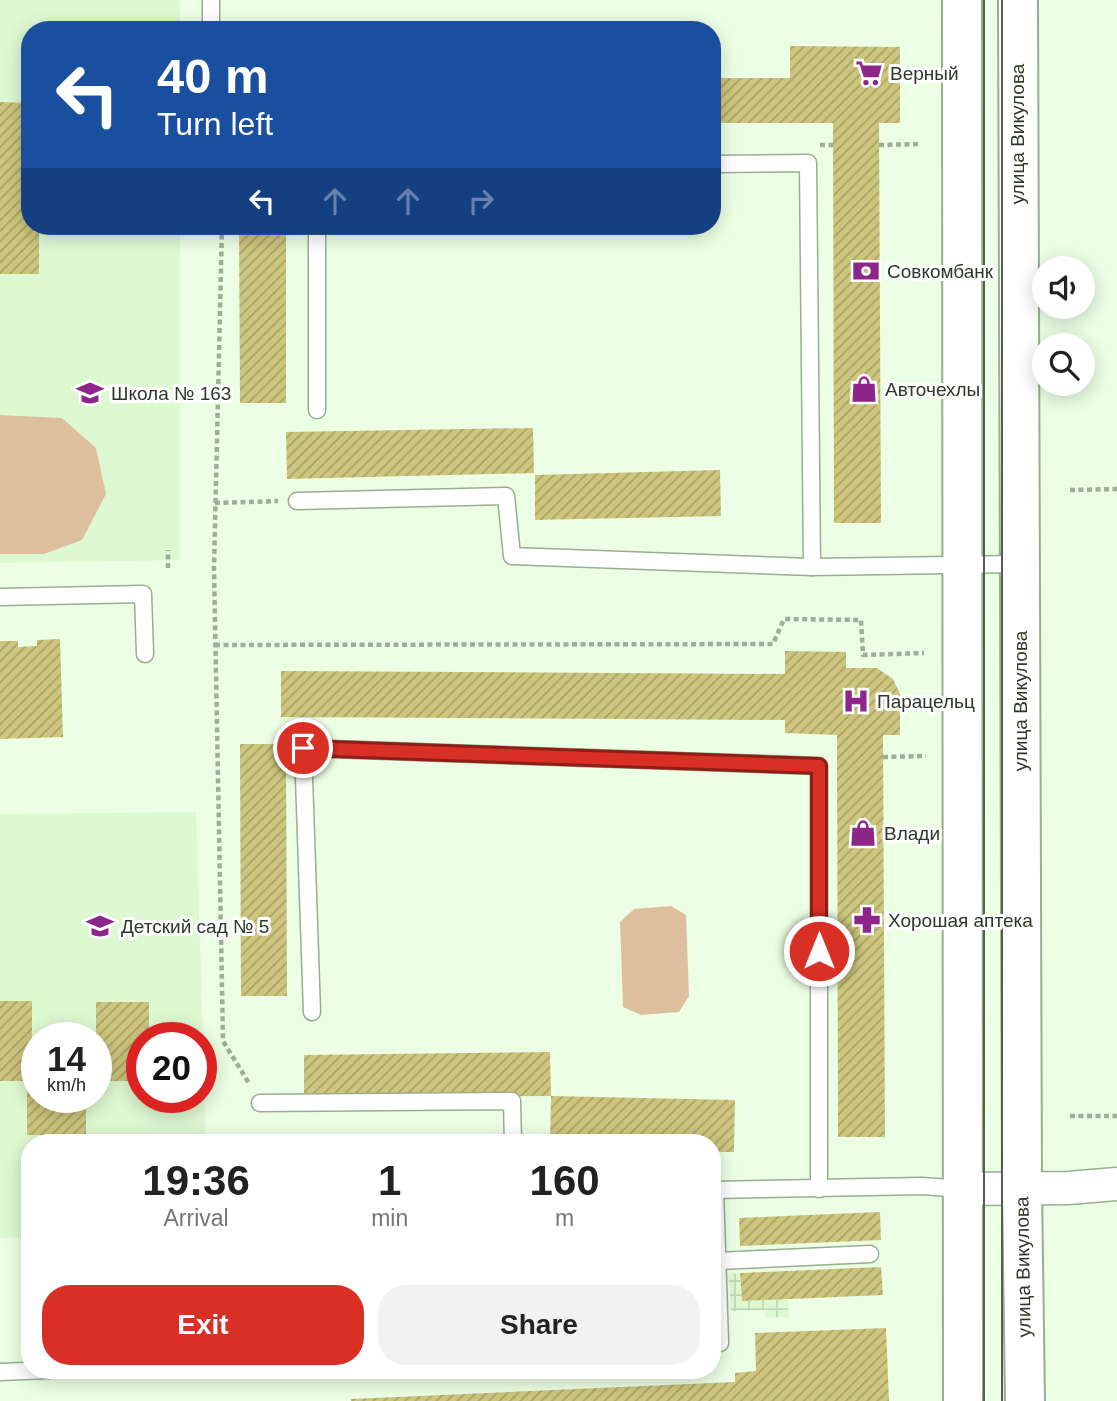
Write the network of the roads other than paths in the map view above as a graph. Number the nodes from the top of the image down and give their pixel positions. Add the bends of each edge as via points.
1 (211, 0) edge
2 (962, 0) edge
3 (1018, 0) edge
4 (211, 21) edge
5 (721, 164) edge
6 (317, 235) edge
7 (317, 410) dead end
8 (297, 501) road end
9 (1019, 564) junction
10 (962, 565) junction
11 (811, 567) junction
12 (0, 597) edge
13 (145, 654) dead end
14 (312, 1012) dead end
15 (260, 1103) road end
16 (513, 1134) edge
17 (1117, 1184) edge
18 (819, 1189) junction
19 (963, 1189) junction
20 (1022, 1189) junction
21 (721, 1190) edge
22 (870, 1254) dead end
23 (721, 1261) edge
24 (21, 1371) edge
25 (0, 1372) edge
26 (963, 1401) edge
27 (1025, 1401) edge

1 - 4 lane
2 - 10 street
3 - 9 street, улица Викулова
5 - 11 lane via 808,163
6 - 7 lane
8 - 11 lane via 506,496 512,556
9 - 10 lane
9 - 20 street, улица Викулова
10 - 11 lane
10 - 19 street
12 - 13 lane via 143,594
14 - 18 lane via 303,748 819,766
15 - 16 lane via 512,1101
17 - 20 street
18 - 19 lane
18 - 21 lane
19 - 20 street
19 - 26 street
20 - 27 street, улица Викулова
22 - 23 lane
24 - 25 lane

